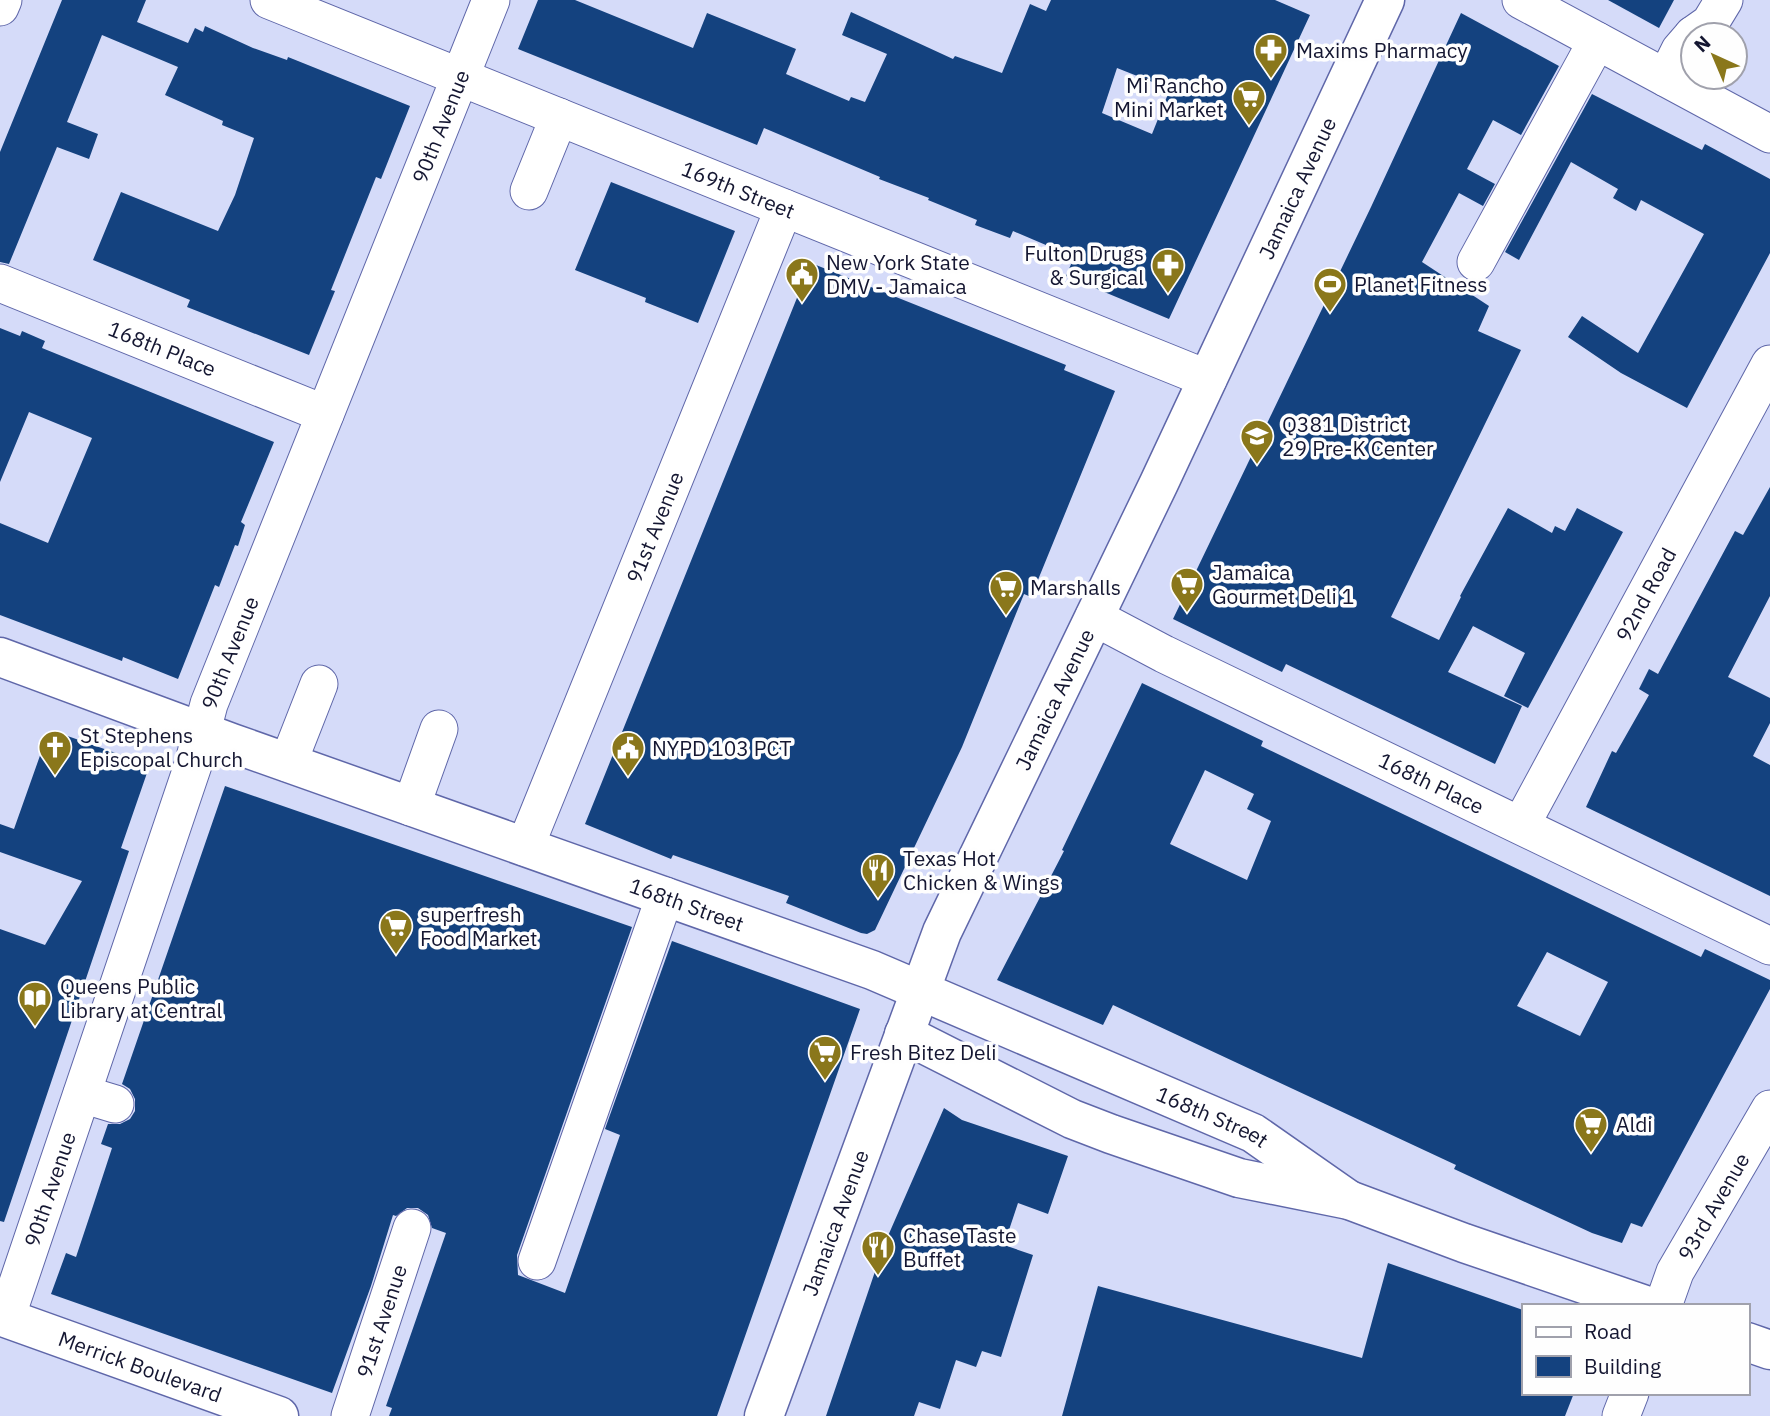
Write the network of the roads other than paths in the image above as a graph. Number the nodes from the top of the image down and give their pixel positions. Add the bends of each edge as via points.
1 (3, 0) edge
2 (269, 0) edge
3 (491, 0) edge
4 (1385, 0) edge
5 (1521, 0) edge
6 (1724, 0) edge
7 (0, 7) edge
8 (1711, 21) edge
9 (1597, 41) junction
10 (1679, 52) edge
11 (460, 77) junction
12 (1666, 78) junction
13 (559, 117) junction
14 (1770, 134) edge
15 (529, 191) dead end
16 (784, 208) junction
17 (1476, 262) dead end
18 (0, 283) edge
19 (1770, 364) edge
20 (1208, 379) junction
21 (325, 414) junction
22 (1094, 617) junction
23 (0, 657) edge
24 (319, 684) dead end
25 (439, 729) dead end
26 (202, 731) junction
27 (288, 763) junction
28 (411, 807) junction
29 (1521, 825) junction
30 (525, 847) junction
31 (665, 896) junction
32 (1770, 946) edge
33 (920, 990) junction
34 (904, 1034) junction
35 (1770, 1109) edge
36 (1349, 1200) junction
37 (412, 1228) dead end
38 (537, 1261) dead end
39 (1642, 1304) edge
40 (1664, 1304) edge
41 (3, 1317) edge
42 (1749, 1343) edge
43 (1770, 1350) edge
44 (1629, 1395) edge
45 (279, 1416) edge
46 (350, 1416) edge
47 (764, 1416) edge
48 (1621, 1416) edge

1 - 7 street
2 - 11 street, 169th Street
3 - 11 street, 90th Avenue
4 - 20 main road, Jamaica Avenue
5 - 9 street
6 - 8 street
9 - 12 street
9 - 17 street
10 - 12 street
11 - 13 street, 169th Street
11 - 21 street, 90th Avenue
12 - 14 street
13 - 15 street
13 - 16 street, 169th Street
16 - 20 street, 169th Street
16 - 30 street, 91st Avenue
18 - 21 street, 168th Place
19 - 29 street, 92nd Road
20 - 22 main road, Jamaica Avenue
21 - 26 street, 90th Avenue
22 - 29 street, 168th Place
22 - 33 main road, Jamaica Avenue via 942,932
23 - 26 main road, 168th Street
24 - 27 street
25 - 28 street
26 - 27 main road, 168th Street
26 - 41 street, 90th Avenue via 98,1099
27 - 28 main road, 168th Street
28 - 30 main road, 168th Street
29 - 32 street, 168th Place
30 - 31 main road, 168th Street
31 - 33 main road, 168th Street
31 - 38 street
33 - 34 main road, Jamaica Avenue
33 - 36 main road, 168th Street via 1253,1133
34 - 36 main road, 168th Street via 1111,1134 1239,1178
34 - 47 main road, Jamaica Avenue
35 - 40 street, 93rd Avenue via 1675,1272
36 - 39 main road, 168th Street
37 - 46 street, 91st Avenue
41 - 45 main road, Merrick Boulevard
42 - 43 main road
44 - 48 street

